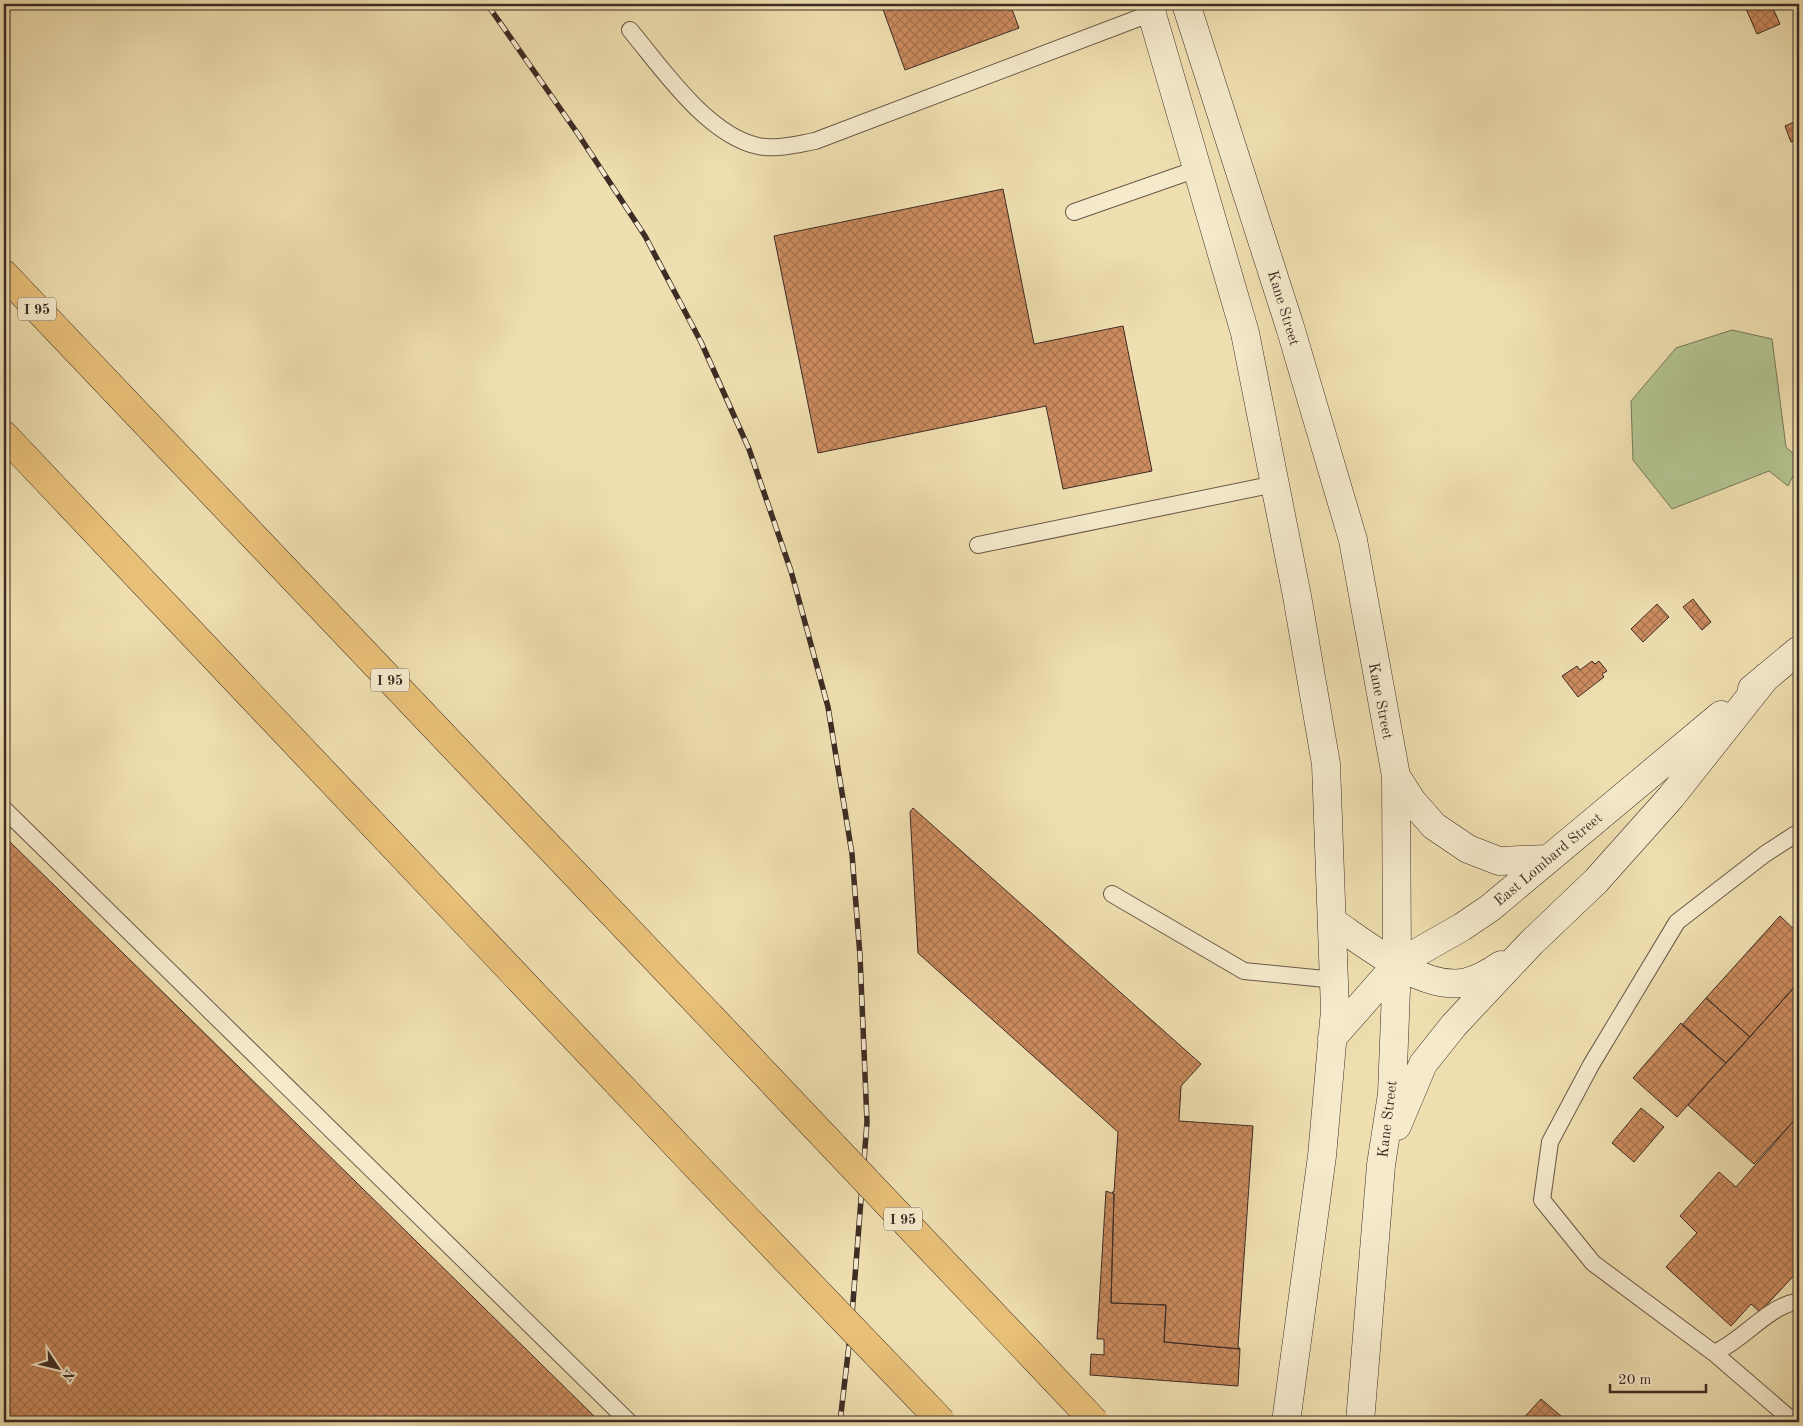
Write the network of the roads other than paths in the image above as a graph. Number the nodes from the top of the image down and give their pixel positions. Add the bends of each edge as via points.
1 (1186, 4) edge
2 (1151, 8) edge
3 (630, 30) dead end
4 (1197, 169) junction
5 (1074, 212) dead end
6 (4, 256) edge
7 (4, 274) edge
8 (70, 345) junction
9 (4, 435) edge
10 (1275, 484) junction
11 (978, 546) dead end
12 (1799, 650) edge
13 (1766, 677) junction
14 (1396, 776) junction
15 (4, 809) edge
16 (1799, 832) edge
17 (1547, 859) junction
18 (1112, 894) dead end
19 (1333, 922) junction
20 (1531, 943) junction
21 (1397, 964) junction
22 (1335, 980) junction
23 (1332, 1038) junction
24 (1381, 1165) junction
25 (1799, 1302) edge
26 (1714, 1353) junction
27 (629, 1422) edge
28 (942, 1422) edge
29 (1095, 1422) edge
30 (1286, 1422) edge
31 (1360, 1422) edge
32 (1794, 1422) edge

1 - 14 main road, Kane Street via 1290,327 1353,540
2 - 3 lane via 815,141 784,146 759,146 732,135 698,111
2 - 4 main road
4 - 5 lane
4 - 10 main road via 1245,333
6 - 8 highway
7 - 8 highway, I 95
8 - 29 highway, I 95, bridge
9 - 28 highway, bridge
10 - 11 lane
10 - 19 main road via 1326,764
12 - 13 main road, East Lombard Street
13 - 17 main road, East Lombard Street
13 - 20 main road, East Lombard Street via 1671,797 1596,881
14 - 17 main road via 1434,826 1468,848 1499,861
14 - 21 main road, Kane Street
15 - 27 lane
16 - 26 lane via 1677,922 1591,1065 1550,1142 1542,1200 1593,1263
17 - 21 main road, East Lombard Street via 1490,908
18 - 22 lane via 1244,970
19 - 21 main road
19 - 22 main road
20 - 21 main road via 1499,967 1465,983 1436,982
20 - 24 main road via 1454,1024 1423,1064
21 - 23 main road, East Lombard Street
21 - 24 main road, Kane Street via 1392,1094
22 - 23 main road
23 - 30 main road via 1322,1156
24 - 31 main road, Kane Street
25 - 26 lane via 1774,1312 1729,1346
26 - 32 lane

